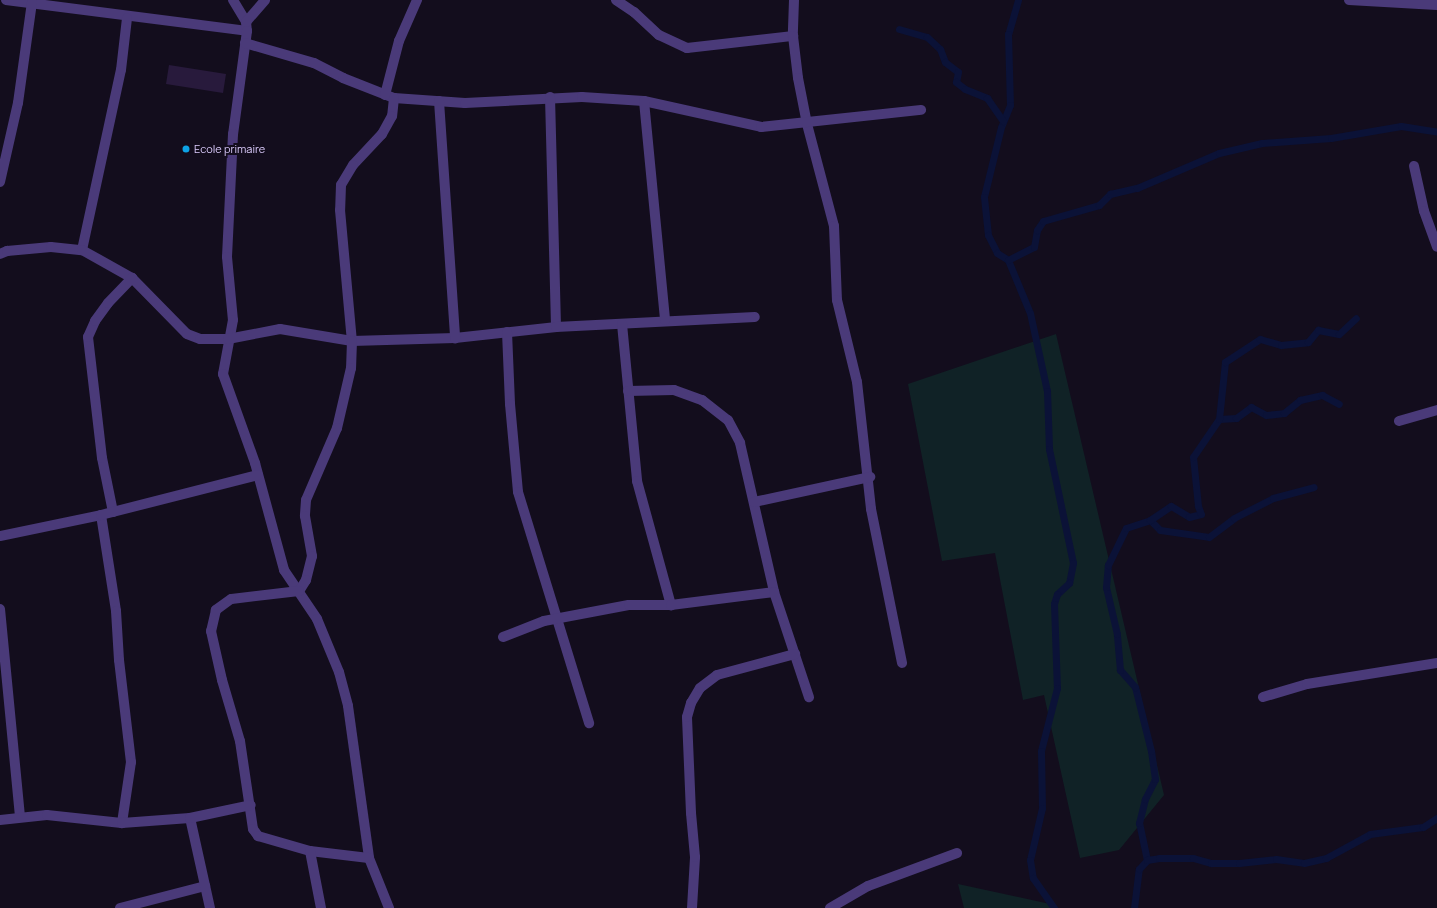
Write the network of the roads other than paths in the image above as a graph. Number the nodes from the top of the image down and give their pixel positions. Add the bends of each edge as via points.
1 (6, 0) edge
2 (233, 0) edge
3 (265, 0) edge
4 (416, 0) edge
5 (616, 0) edge
6 (794, 0) edge
7 (1349, 0) edge
8 (32, 2) junction
9 (1437, 5) edge
10 (127, 18) junction
11 (246, 27) junction
12 (792, 36) junction
13 (244, 43) junction
14 (390, 96) junction
15 (550, 97) junction
16 (438, 101) junction
17 (644, 101) junction
18 (921, 110) dead end
19 (807, 124) junction
20 (1414, 166) dead end
21 (0, 182) edge
22 (1437, 247) edge
23 (82, 250) junction
24 (0, 254) edge
25 (132, 278) junction
26 (755, 317) dead end
27 (665, 320) junction
28 (622, 324) junction
29 (556, 327) junction
30 (507, 332) junction
31 (456, 338) junction
32 (228, 339) junction
33 (352, 341) junction
34 (628, 391) junction
35 (1437, 410) edge
36 (1399, 421) dead end
37 (258, 475) junction
38 (870, 477) junction
39 (754, 502) junction
40 (113, 512) junction
41 (101, 516) junction
42 (0, 536) edge
43 (299, 591) junction
44 (774, 592) junction
45 (671, 605) junction
46 (0, 608) edge
47 (557, 619) junction
48 (503, 637) dead end
49 (795, 654) junction
50 (902, 663) dead end
51 (1437, 663) edge
52 (809, 697) dead end
53 (1263, 697) dead end
54 (4, 700) edge
55 (589, 723) dead end
56 (251, 805) junction
57 (20, 817) junction
58 (190, 818) junction
59 (0, 820) edge
60 (122, 823) junction
61 (310, 851) junction
62 (957, 853) dead end
63 (368, 858) junction
64 (205, 886) junction
65 (120, 908) edge
66 (210, 908) edge
67 (321, 908) edge
68 (389, 908) edge
69 (692, 908) edge
70 (830, 908) edge

1 - 8 street
2 - 11 street
3 - 11 street
4 - 14 street via 399,41
5 - 12 street via 634,12 659,36 687,48
6 - 12 street
7 - 9 street
8 - 10 street
8 - 21 street via 18,103
10 - 11 street
10 - 23 street via 121,70
11 - 13 street
12 - 19 street
13 - 14 street via 314,63
13 - 32 street via 233,134 227,257 233,320
14 - 16 street
14 - 33 street via 392,116 382,134 353,165 341,185 340,210
15 - 16 street via 516,102
15 - 17 street
15 - 29 street
16 - 31 street
17 - 19 street via 761,127
17 - 27 street
18 - 19 street
19 - 38 street via 834,226 837,300 857,382
20 - 22 street via 1424,211
23 - 24 street via 51,247 7,251
23 - 25 street
25 - 32 street via 187,334 200,339
25 - 40 street via 108,303 95,321 88,337 102,458
26 - 27 street
27 - 28 street
28 - 29 street
28 - 34 street
29 - 30 street
30 - 31 street
30 - 47 street via 518,492
31 - 33 street
32 - 33 street via 280,329
32 - 37 street via 223,374 245,429
33 - 43 street via 351,368 337,428 306,500 305,516 312,556 306,580
34 - 39 street via 674,390 702,400 728,420 740,444
34 - 45 street via 638,481
35 - 36 street
37 - 40 street
37 - 43 street via 284,570
38 - 39 street
38 - 50 street via 872,509
39 - 44 street
40 - 41 street
41 - 42 street
41 - 60 street via 116,611 118,660 131,762
43 - 56 street via 231,599 216,610 211,631 240,741
43 - 63 street via 317,619 339,672 348,706
44 - 45 street
44 - 49 street
45 - 47 street via 629,605
46 - 54 street
47 - 48 street via 533,624
47 - 55 street
49 - 52 street
49 - 69 street via 717,675 700,688 691,703 687,717 690,813 695,857
51 - 53 street via 1306,684
54 - 57 street
56 - 58 street
56 - 61 street via 253,829 258,836
57 - 59 street
57 - 60 street via 47,815
58 - 60 street
58 - 64 street
61 - 63 street
61 - 67 street
62 - 70 street via 868,886
63 - 68 street
64 - 65 street
64 - 66 street

